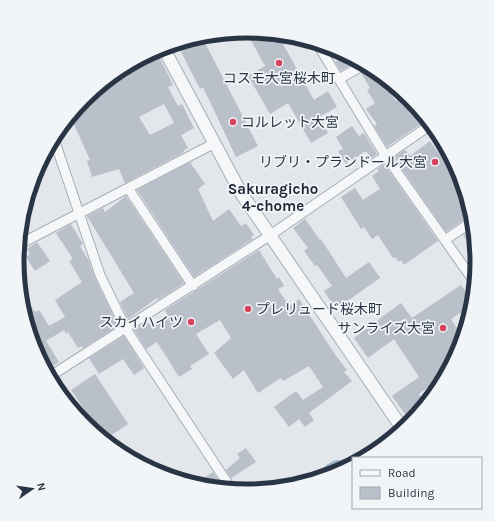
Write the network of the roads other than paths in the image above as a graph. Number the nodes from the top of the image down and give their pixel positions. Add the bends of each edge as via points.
1 (321, 50) edge
2 (166, 52) edge
3 (359, 68) edge
4 (339, 79) junction
5 (426, 128) edge
6 (215, 143) junction
7 (56, 146) edge
8 (385, 155) junction
9 (128, 188) junction
10 (78, 214) junction
11 (467, 226) edge
12 (269, 236) junction
13 (445, 240) junction
14 (25, 242) edge
15 (470, 276) edge
16 (193, 286) junction
17 (126, 329) junction
18 (55, 373) edge
19 (399, 424) edge
20 (227, 483) edge

1 - 4 street
2 - 6 street
3 - 4 street
4 - 8 street
5 - 8 street
6 - 9 street
6 - 12 street via 241,193
7 - 10 street
8 - 12 street
8 - 13 street
9 - 10 street
9 - 16 street
10 - 14 street
10 - 17 street via 100,275
11 - 13 street
12 - 16 street
12 - 19 street
13 - 15 street
16 - 17 street
17 - 18 street
17 - 20 street

